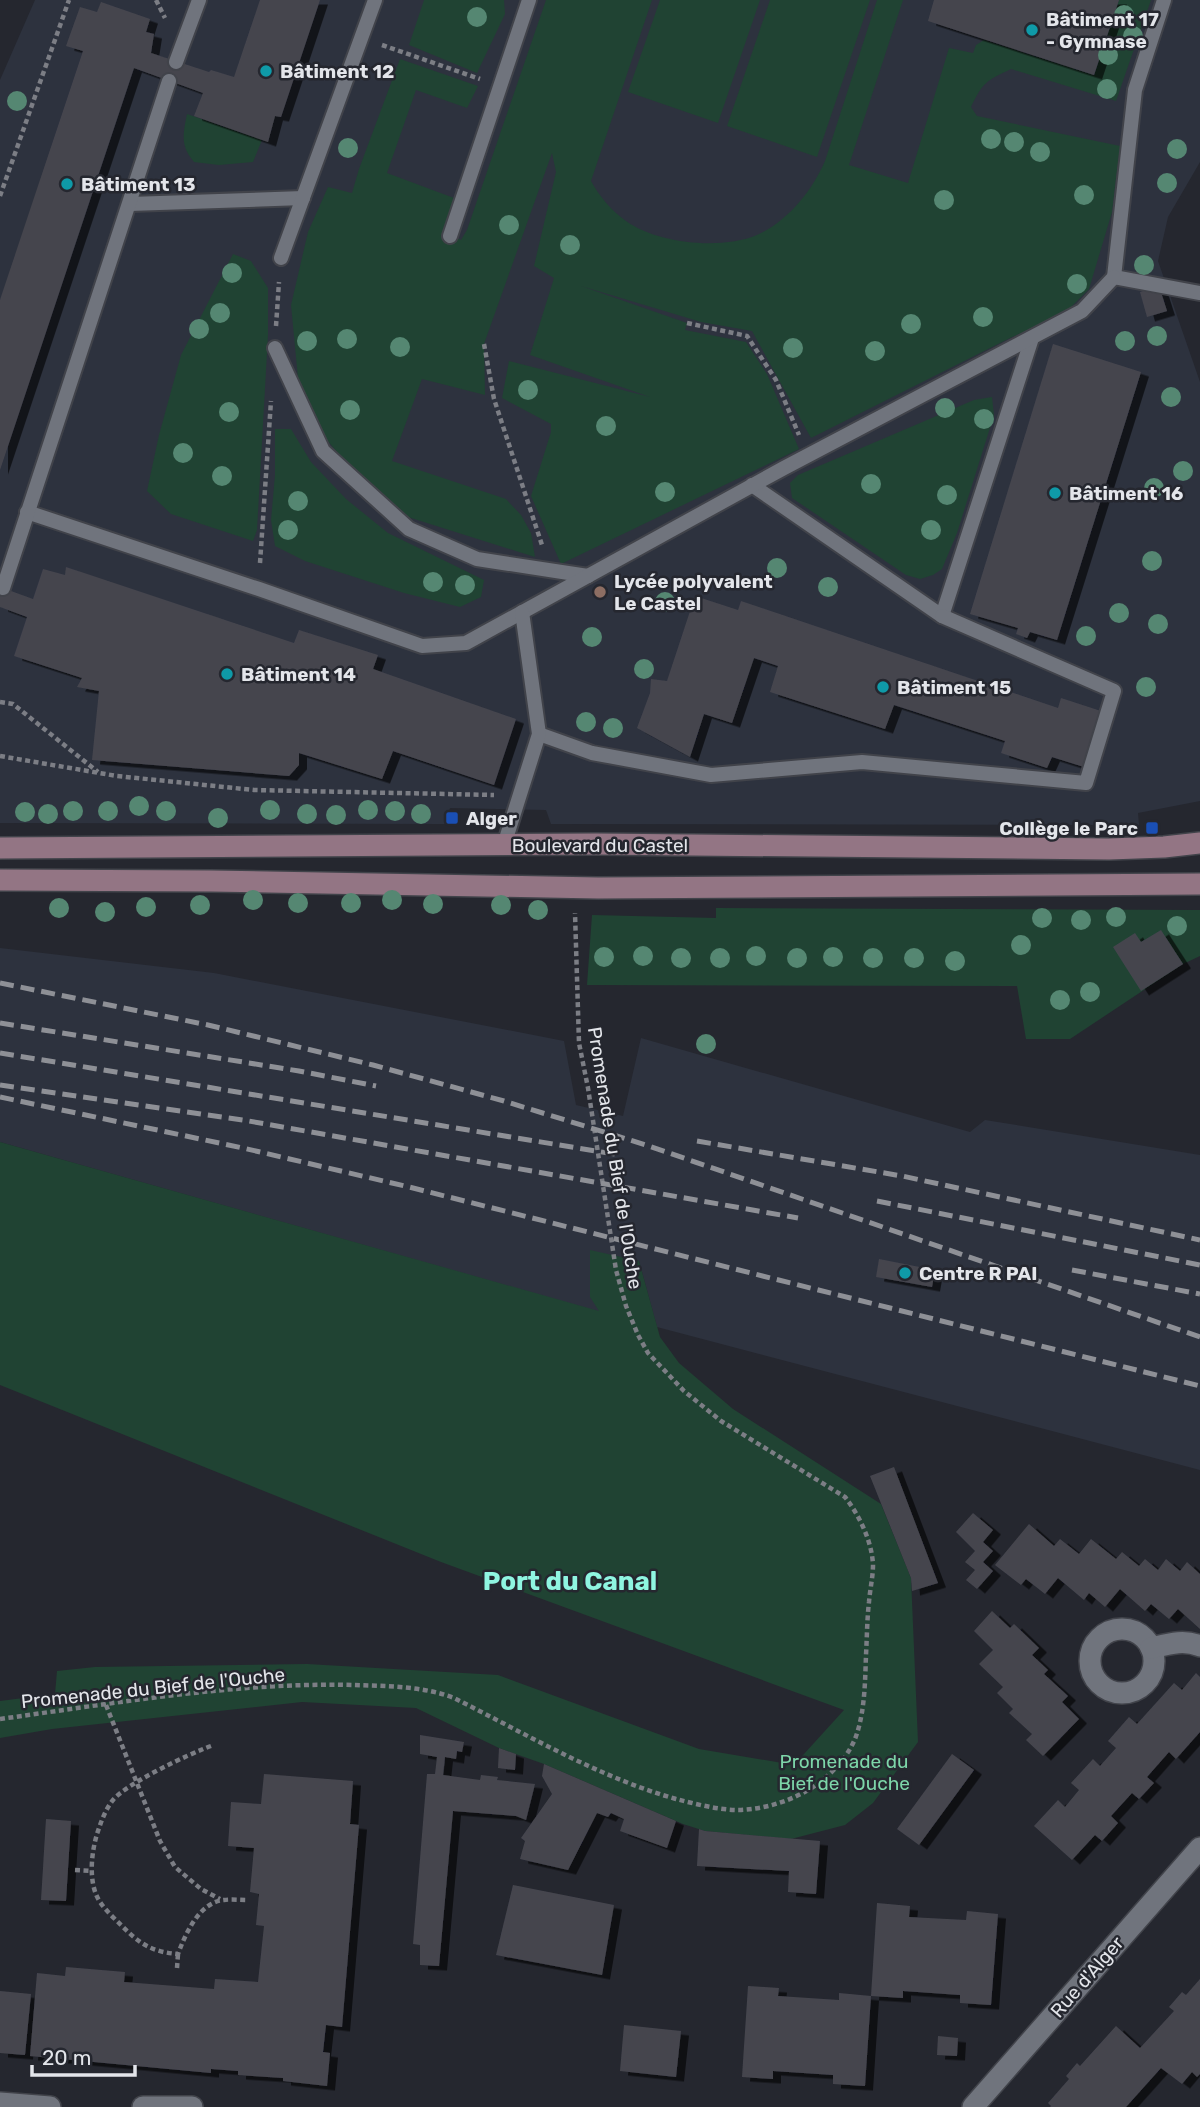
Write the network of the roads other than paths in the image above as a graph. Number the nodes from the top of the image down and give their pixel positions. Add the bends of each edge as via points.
1 (199, 0) edge
2 (375, 0) edge
3 (529, 0) edge
4 (1164, 0) edge
5 (176, 62) dead end
6 (169, 81) dead end
7 (303, 198) junction
8 (130, 204) junction
9 (450, 236) dead end
10 (281, 258) road end
11 (1114, 277) junction
12 (1200, 293) edge
13 (1032, 338) junction
14 (275, 348) road end
15 (752, 485) junction
16 (27, 512) junction
17 (587, 576) junction
18 (3, 588) dead end
19 (522, 612) junction
20 (942, 616) junction
21 (538, 734) junction
22 (1200, 843) edge
23 (504, 845) junction
24 (0, 848) edge
25 (1200, 874) edge
26 (0, 880) edge
27 (1149, 883) junction
28 (1200, 884) edge
29 (1200, 1646) edge
30 (1151, 1648) dead end
31 (1200, 1848) edge
32 (0, 2103) edge
33 (50, 2107) edge
34 (143, 2107) edge
35 (192, 2107) edge
36 (973, 2107) edge

1 - 5 lane
2 - 7 lane
3 - 9 lane
4 - 11 lane via 1135,90
6 - 8 lane
7 - 8 lane
7 - 10 lane
8 - 16 lane
11 - 12 lane
11 - 13 lane via 1082,311
13 - 15 lane
13 - 20 lane
14 - 17 lane via 323,451 409,529 477,559
15 - 17 lane
15 - 20 lane
16 - 18 lane
16 - 19 lane via 422,646 466,643
17 - 19 lane
19 - 21 lane
20 - 21 lane via 1114,691 1086,783 862,762 711,775 592,753
21 - 23 lane
22 - 23 main road, Boulevard du Castel via 1109,849
23 - 24 main road, Boulevard du Castel
25 - 27 main road
26 - 27 main road via 598,888
27 - 28 main road
29 - 30 street via 1180,1642
31 - 36 street, Rue d'Alger
32 - 33 street
34 - 35 street

